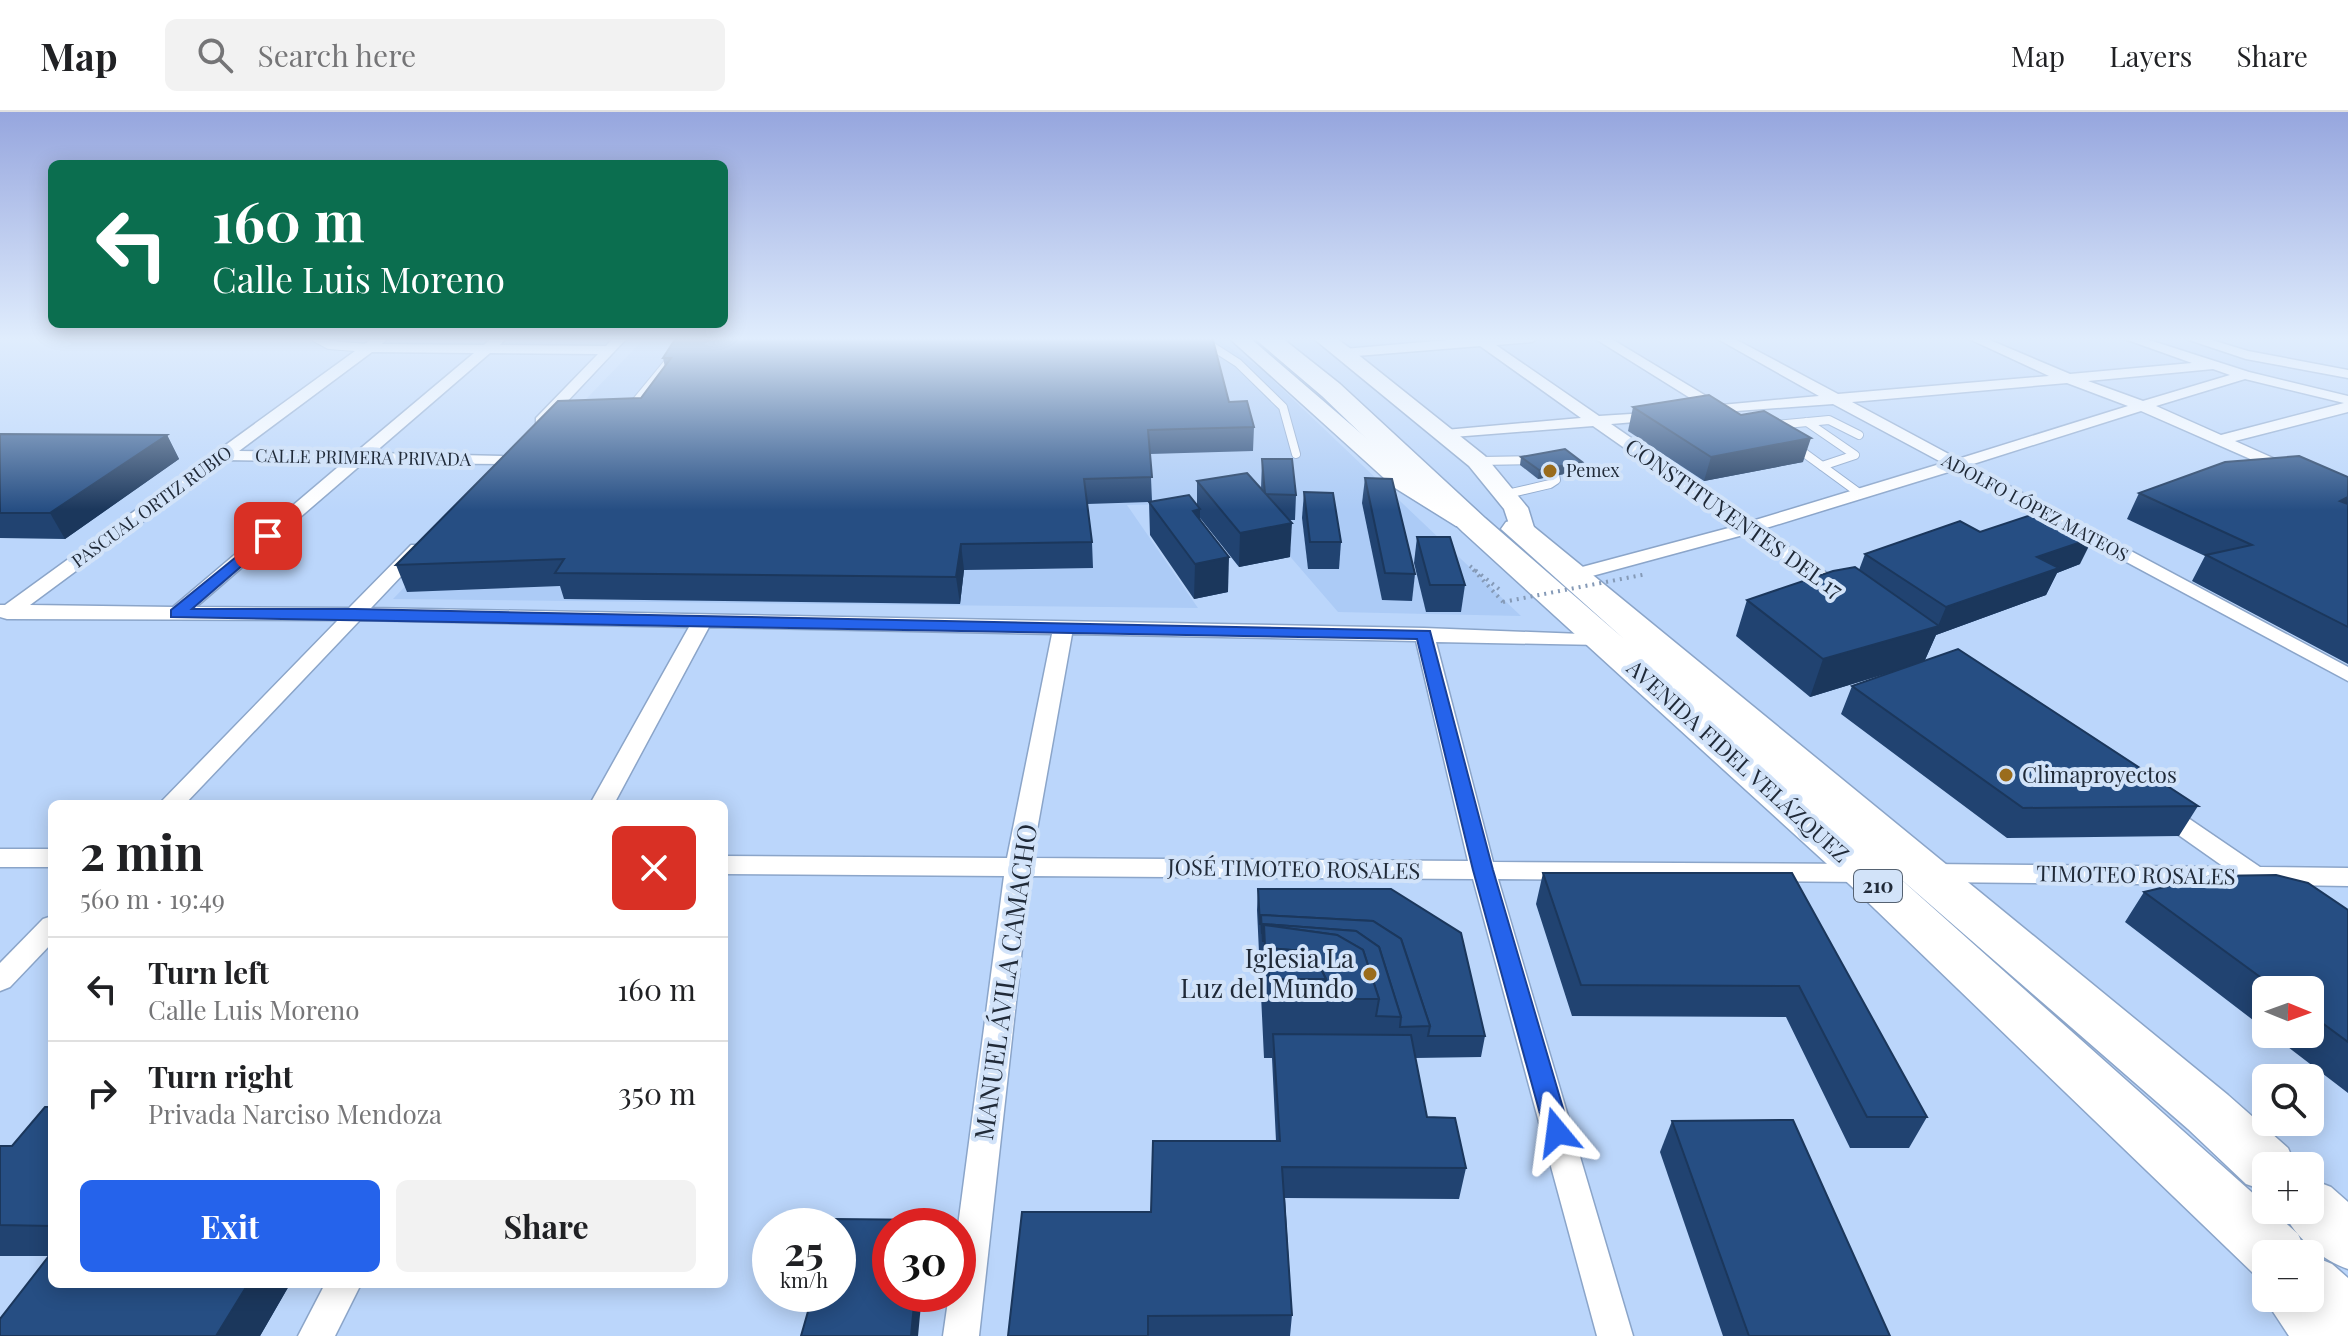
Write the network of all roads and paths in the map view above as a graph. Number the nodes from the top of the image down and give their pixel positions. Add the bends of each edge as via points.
1 (304, 395) edge
2 (433, 395) edge
3 (566, 395) edge
4 (641, 395) edge
5 (1271, 395) edge
6 (1303, 395) edge
7 (1338, 395) edge
8 (1365, 395) edge
9 (1396, 395) edge
10 (1558, 395) edge
11 (1695, 395) edge
12 (1827, 395) edge
13 (1888, 395) edge
14 (2115, 395) edge
15 (2175, 395) edge
16 (2328, 395) edge
17 (1836, 400) junction
18 (2348, 400) edge
19 (2140, 405) junction
20 (2348, 407) edge
21 (1718, 409) junction
22 (627, 413) edge
23 (1593, 420) junction
24 (1806, 422) junction
25 (1445, 435) junction
26 (1859, 435) dead end
27 (2221, 440) junction
28 (1400, 441) junction
29 (513, 450) junction
30 (1296, 454) dead end
31 (223, 455) junction
32 (359, 458) junction
33 (1477, 461) junction
34 (1538, 462) edge
35 (1951, 463) junction
36 (1822, 466) junction
37 (1555, 475) edge
38 (2306, 478) edge
39 (481, 483) edge
40 (1859, 493) junction
41 (1515, 514) junction
42 (1474, 525) junction
43 (1750, 529) junction
44 (429, 537) edge
45 (1647, 574) dead end
46 (1574, 575) junction
47 (1499, 589) dead end
48 (1854, 600) edge
49 (3, 613) edge
50 (177, 613) junction
51 (355, 614) junction
52 (701, 623) junction
53 (1063, 629) junction
54 (1424, 634) junction
55 (1601, 639) junction
56 (2348, 675) edge
57 (2139, 796) edge
58 (175, 800) edge
59 (604, 800) edge
60 (0, 858) edge
61 (48, 858) edge
62 (728, 865) edge
63 (1018, 866) junction
64 (1483, 870) junction
65 (1865, 873) junction
66 (1924, 873) junction
67 (2255, 876) junction
68 (2348, 877) edge
69 (2290, 900) edge
70 (48, 930) edge
71 (0, 980) edge
72 (2208, 1112) junction
73 (2157, 1144) junction
74 (2252, 1152) edge
75 (2267, 1152) edge
76 (2324, 1191) edge
77 (2348, 1207) edge
78 (2324, 1219) edge
79 (2261, 1240) edge
80 (2348, 1241) edge
81 (2252, 1262) edge
82 (342, 1288) edge
83 (2324, 1298) edge
84 (2292, 1312) edge
85 (2348, 1320) edge
86 (316, 1336) edge
87 (961, 1336) edge
88 (1615, 1336) edge
89 (2311, 1336) edge

1 - 31 street, PASCUAL ORTIZ RUBIO
2 - 32 street
3 - 29 street
4 - 22 lane
5 - 30 lane via 1283,407
6 - 42 street via 1404,483
7 - 28 highway, AVENIDA FIDEL VELÁZQUEZ
8 - 28 highway, AVENIDA FIDEL VELÁZQUEZ
9 - 25 street
10 - 23 street, CONSTITUYENTES DEL 17
11 - 21 street
12 - 17 street, ADOLFO LÓPEZ MATEOS
13 - 17 street
14 - 19 street
15 - 19 street
16 - 18 street
17 - 21 street
17 - 35 street, ADOLFO LÓPEZ MATEOS
19 - 27 street
19 - 35 street
20 - 27 street
21 - 23 street
23 - 25 street
23 - 43 street, CONSTITUYENTES DEL 17
24 - 26 lane via 1835,421
24 - 36 lane via 1855,455
24 - 36 lane via 1773,429
25 - 33 street
27 - 38 street
28 - 41 highway, AVENIDA FIDEL VELÁZQUEZ / 210
28 - 42 highway, AVENIDA FIDEL VELÁZQUEZ / 210
29 - 32 street, CALLE PRIMERA PRIVADA
29 - 39 street
31 - 32 street, CALLE PRIMERA PRIVADA
31 - 49 street, PASCUAL ORTIZ RUBIO
32 - 50 street
33 - 34 lane
33 - 41 street
35 - 40 street
35 - 56 street, ADOLFO LÓPEZ MATEOS
36 - 40 lane
37 - 41 lane via 1556,480
40 - 43 street
41 - 46 highway, AVENIDA FIDEL VELÁZQUEZ / 210
42 - 55 highway, AVENIDA FIDEL VELÁZQUEZ / 210
43 - 46 street
43 - 48 street, CONSTITUYENTES DEL 17
44 - 51 street
45 - 47 path, bridge via 1503,602 1470,566
46 - 66 highway, AVENIDA FIDEL VELÁZQUEZ / 210
49 - 50 street
50 - 51 street
51 - 52 street
51 - 58 street
52 - 53 street
52 - 59 street
53 - 54 street
53 - 63 street, MANUEL ÁVILA CAMACHO
54 - 55 street
54 - 64 street
55 - 65 highway, AVENIDA FIDEL VELÁZQUEZ / 210
57 - 67 street
60 - 61 street
62 - 63 street, JOSÉ TIMOTEO ROSALES
63 - 64 street, JOSÉ TIMOTEO ROSALES
63 - 87 street, MANUEL ÁVILA CAMACHO
64 - 65 street, JOSÉ TIMOTEO ROSALES
64 - 88 street
65 - 73 highway, AVENIDA FIDEL VELÁZQUEZ / 210
66 - 67 street, TIMOTEO ROSALES
66 - 72 highway, AVENIDA FIDEL VELÁZQUEZ / 210
67 - 68 street, TIMOTEO ROSALES
67 - 69 street
70 - 71 street
72 - 74 highway, AVENIDA FIDEL VELÁZQUEZ / 210
72 - 75 street
73 - 79 highway, AVENIDA FIDEL VELÁZQUEZ / 210
73 - 81 street
76 - 77 street
78 - 80 highway
82 - 86 street
83 - 85 highway
84 - 89 street

